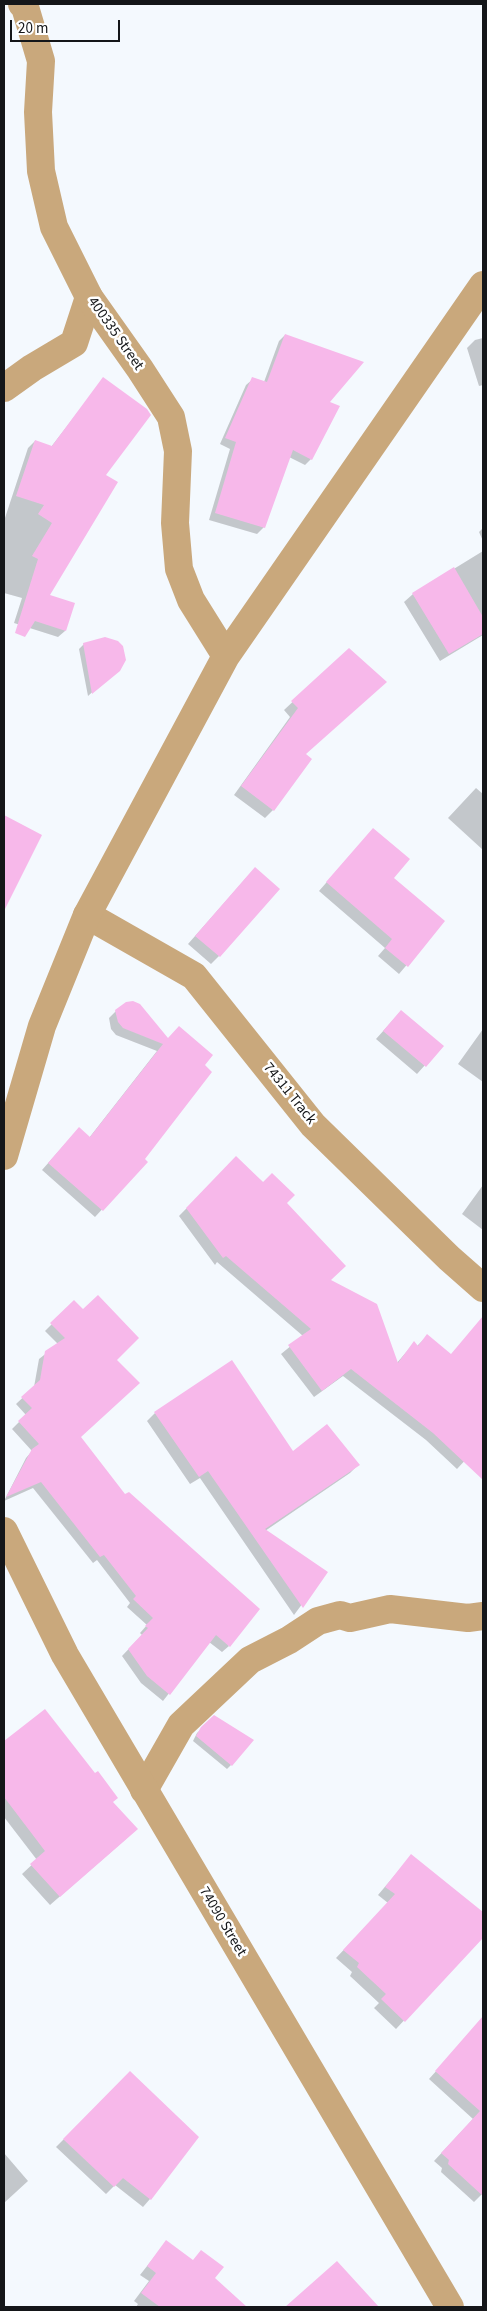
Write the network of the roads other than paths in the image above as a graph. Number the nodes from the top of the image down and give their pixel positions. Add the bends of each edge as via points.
1 (22, 4) edge
2 (482, 290) edge
3 (89, 297) junction
4 (4, 388) edge
5 (226, 656) junction
6 (88, 915) junction
7 (4, 1156) edge
8 (483, 1288) edge
9 (4, 1531) edge
10 (483, 1616) edge
11 (144, 1790) junction
12 (450, 2307) edge

1 - 3 street, 400335 Street via 41,61 38,112 41,171 54,227
2 - 5 street
3 - 4 street via 74,343
3 - 5 street, 400335 Street via 171,417 178,451 175,523 179,569 191,600
5 - 6 street
6 - 7 street via 42,1026
6 - 8 street, 74311 Track via 194,976 313,1125
9 - 11 street, 74090 Street via 65,1655
10 - 11 street via 468,1618 390,1609 318,1621 250,1660 181,1725
11 - 12 street, 74090 Street

